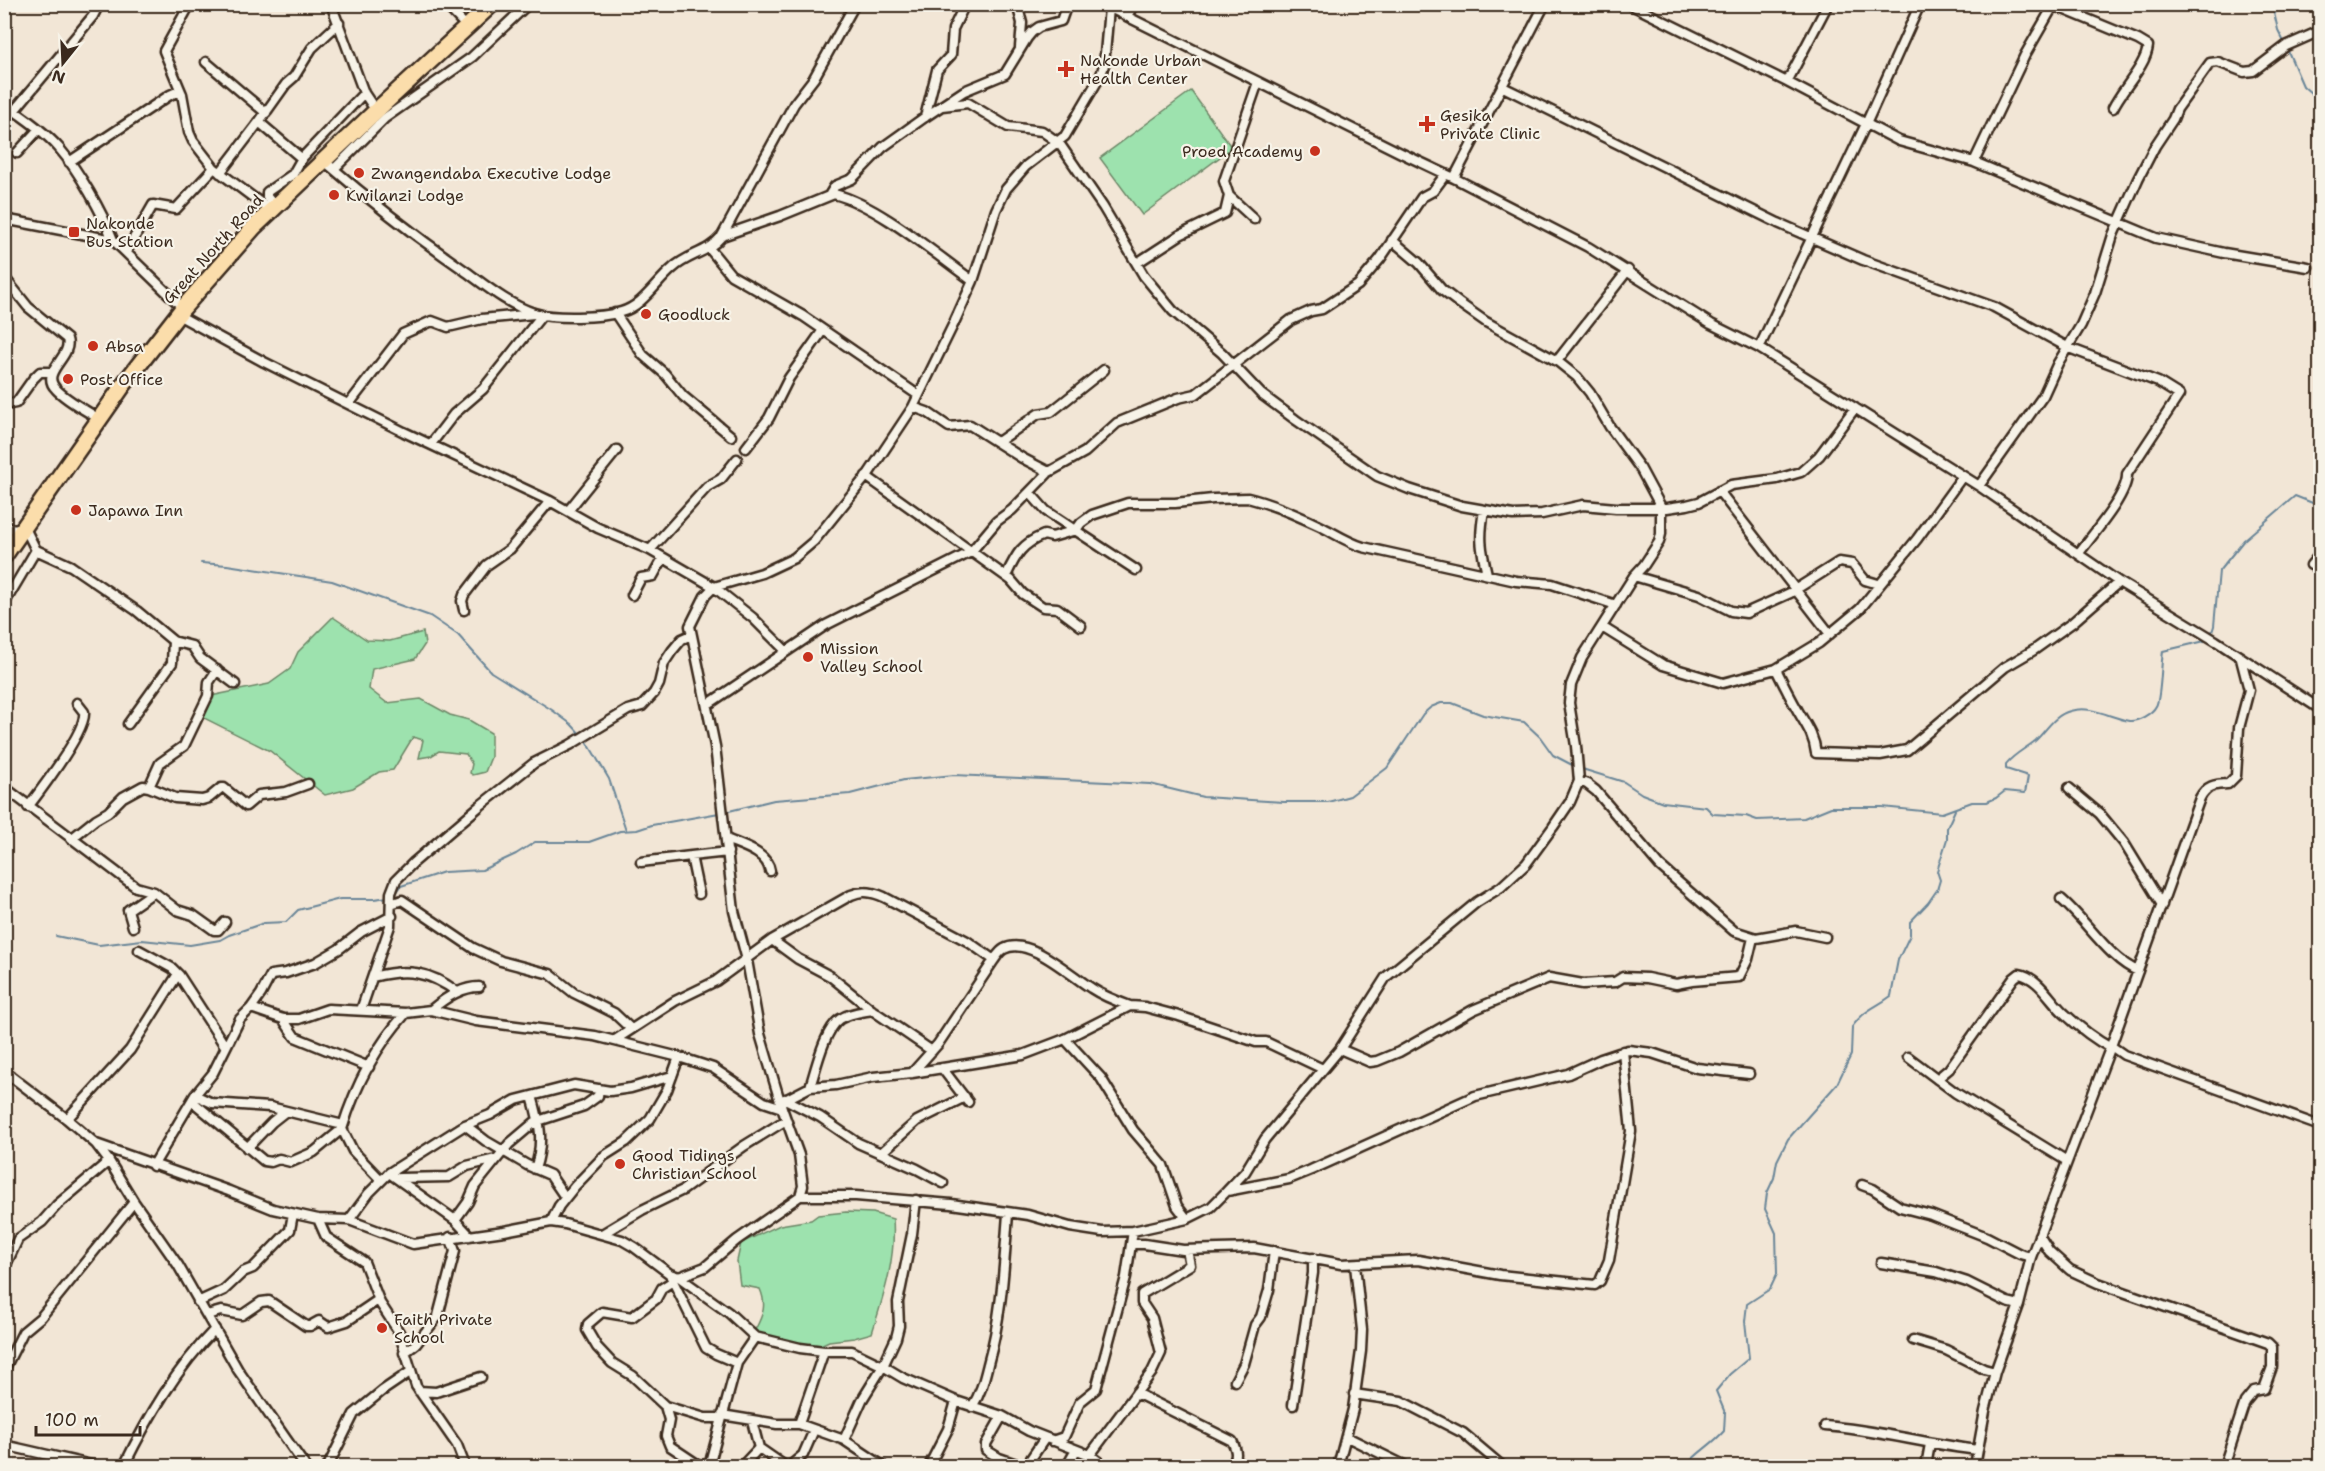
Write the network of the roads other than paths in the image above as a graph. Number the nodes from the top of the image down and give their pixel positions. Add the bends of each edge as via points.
1 (99, 4) edge
2 (190, 4) edge
3 (331, 4) edge
4 (445, 4) edge
5 (492, 4) edge
6 (528, 4) edge
7 (855, 4) edge
8 (965, 4) edge
9 (1017, 4) edge
10 (1067, 4) edge
11 (1134, 4) edge
12 (1545, 4) edge
13 (1629, 4) edge
14 (1920, 4) edge
15 (1828, 5) edge
16 (1105, 6) edge
17 (1127, 16) junction
18 (339, 23) junction
19 (467, 27) junction
20 (2320, 31) edge
21 (1019, 51) junction
22 (206, 62) dead end
23 (1258, 82) junction
24 (1787, 82) junction
25 (1503, 87) junction
26 (364, 93) junction
27 (182, 94) junction
28 (4, 104) edge
29 (942, 106) junction
30 (2113, 108) dead end
31 (14, 111) junction
32 (376, 111) junction
33 (266, 113) junction
34 (925, 117) junction
35 (259, 122) junction
36 (334, 124) junction
37 (1866, 124) junction
38 (39, 129) junction
39 (348, 137) junction
40 (1059, 143) junction
41 (17, 153) dead end
42 (302, 158) junction
43 (69, 162) junction
44 (1974, 162) junction
45 (328, 165) junction
46 (217, 170) junction
47 (1449, 176) junction
48 (297, 178) junction
49 (831, 194) junction
50 (1229, 196) junction
51 (273, 208) junction
52 (4, 219) edge
53 (1254, 219) dead end
54 (2118, 222) junction
55 (722, 236) junction
56 (1811, 236) junction
57 (113, 240) junction
58 (1392, 240) junction
59 (709, 249) junction
60 (126, 252) junction
61 (1137, 263) junction
62 (2308, 267) dead end
63 (1628, 270) junction
64 (4, 277) edge
65 (973, 281) junction
66 (180, 311) junction
67 (615, 313) junction
68 (539, 314) junction
69 (823, 330) junction
70 (1759, 348) junction
71 (2069, 348) junction
72 (1557, 361) junction
73 (1233, 364) junction
74 (1104, 370) dead end
75 (52, 372) junction
76 (918, 395) junction
77 (4, 400) edge
78 (349, 404) junction
79 (913, 407) junction
80 (1855, 408) junction
81 (99, 419) junction
82 (731, 436) dead end
83 (998, 442) junction
84 (431, 444) junction
85 (746, 448) dead end
86 (617, 450) dead end
87 (737, 459) dead end
88 (1049, 471) junction
89 (866, 476) junction
90 (1962, 477) junction
91 (1979, 486) junction
92 (1719, 491) junction
93 (1030, 492) junction
94 (550, 501) junction
95 (1661, 507) junction
96 (568, 511) junction
97 (1484, 511) junction
98 (25, 528) junction
99 (4, 529) edge
100 (1076, 530) junction
101 (36, 550) junction
102 (650, 550) junction
103 (971, 552) junction
104 (2079, 553) junction
105 (2320, 554) edge
106 (4, 556) edge
107 (663, 558) junction
108 (2311, 565) dead end
109 (1136, 570) dead end
110 (1487, 574) junction
111 (1006, 576) junction
112 (1634, 576) junction
113 (2119, 582) junction
114 (1878, 584) junction
115 (714, 587) junction
116 (1797, 589) junction
117 (632, 595) dead end
118 (4, 604) edge
119 (1616, 605) junction
120 (464, 610) dead end
121 (1081, 626) dead end
122 (1602, 627) junction
123 (1830, 634) junction
124 (691, 635) junction
125 (173, 641) junction
126 (786, 651) junction
127 (2241, 658) junction
128 (1776, 669) junction
129 (217, 670) junction
130 (235, 684) dead end
131 (76, 703) dead end
132 (707, 705) junction
133 (2320, 709) edge
134 (128, 724) dead end
135 (1578, 777) junction
136 (308, 784) dead end
137 (4, 787) edge
138 (149, 787) junction
139 (2069, 788) dead end
140 (28, 807) junction
141 (71, 839) junction
142 (726, 839) junction
143 (728, 852) junction
144 (692, 856) junction
145 (641, 862) dead end
146 (770, 871) dead end
147 (154, 892) junction
148 (699, 894) dead end
149 (2061, 899) dead end
150 (391, 904) junction
151 (2162, 905) junction
152 (392, 916) junction
153 (225, 922) dead end
154 (133, 927) dead end
155 (1825, 937) dead end
156 (1753, 938) junction
157 (772, 940) junction
158 (139, 950) dead end
159 (747, 960) junction
160 (994, 960) junction
161 (2138, 972) junction
162 (178, 974) junction
163 (373, 977) junction
164 (480, 987) dead end
165 (457, 992) junction
166 (1130, 1006) junction
167 (250, 1008) junction
168 (431, 1010) junction
169 (872, 1010) junction
170 (360, 1011) junction
171 (406, 1013) junction
172 (283, 1019) junction
173 (632, 1029) junction
174 (1065, 1039) junction
175 (615, 1040) junction
176 (225, 1046) junction
177 (2111, 1047) junction
178 (1340, 1049) junction
179 (932, 1051) junction
180 (1623, 1051) junction
181 (679, 1057) junction
182 (1908, 1057) dead end
183 (369, 1067) junction
184 (942, 1068) junction
185 (1323, 1069) junction
186 (912, 1073) junction
187 (1749, 1074) dead end
188 (672, 1076) junction
189 (7, 1077) edge
190 (1937, 1079) junction
191 (810, 1087) junction
192 (599, 1089) junction
193 (532, 1096) junction
194 (194, 1098) junction
195 (783, 1103) junction
196 (286, 1111) junction
197 (68, 1119) junction
198 (786, 1120) junction
199 (539, 1121) junction
200 (465, 1125) junction
201 (2320, 1126) edge
202 (342, 1127) junction
203 (96, 1144) junction
204 (247, 1148) junction
205 (502, 1151) junction
206 (881, 1153) junction
207 (496, 1159) junction
208 (109, 1161) junction
209 (2067, 1161) junction
210 (153, 1166) junction
211 (535, 1169) junction
212 (389, 1173) junction
213 (400, 1178) junction
214 (381, 1180) junction
215 (943, 1183) dead end
216 (1862, 1185) dead end
217 (1227, 1191) junction
218 (800, 1196) junction
219 (565, 1197) junction
220 (916, 1200) junction
221 (134, 1202) junction
222 (293, 1214) junction
223 (1008, 1214) junction
224 (318, 1219) junction
225 (1187, 1219) junction
226 (349, 1220) junction
227 (455, 1220) junction
228 (551, 1222) junction
229 (1133, 1232) junction
230 (602, 1234) junction
231 (2039, 1235) junction
232 (470, 1236) junction
233 (450, 1237) junction
234 (1132, 1244) junction
235 (1187, 1250) junction
236 (1274, 1251) junction
237 (2031, 1257) junction
238 (1313, 1258) junction
239 (1881, 1263) dead end
240 (1355, 1265) junction
241 (4, 1269) edge
242 (674, 1277) junction
243 (378, 1300) junction
244 (198, 1302) junction
245 (2019, 1305) junction
246 (207, 1315) junction
247 (215, 1329) junction
248 (755, 1336) junction
249 (1913, 1340) dead end
250 (825, 1351) junction
251 (404, 1353) junction
252 (737, 1363) junction
253 (883, 1366) junction
254 (4, 1370) edge
255 (410, 1372) junction
256 (1995, 1372) junction
257 (481, 1377) dead end
258 (1235, 1381) dead end
259 (419, 1391) junction
260 (1136, 1393) junction
261 (1354, 1394) junction
262 (956, 1401) junction
263 (665, 1406) junction
264 (1293, 1406) dead end
265 (972, 1407) junction
266 (1002, 1416) junction
267 (721, 1417) junction
268 (752, 1421) junction
269 (799, 1424) junction
270 (1825, 1425) dead end
271 (814, 1430) junction
272 (1347, 1437) junction
273 (1048, 1439) junction
274 (844, 1440) junction
275 (1930, 1444) junction
276 (4, 1445) edge
277 (759, 1448) junction
278 (1077, 1450) junction
279 (1978, 1450) junction
280 (1090, 1455) junction
281 (96, 1467) edge
282 (124, 1467) edge
283 (305, 1467) edge
284 (328, 1467) edge
285 (465, 1467) edge
286 (700, 1467) edge
287 (709, 1467) edge
288 (742, 1467) edge
289 (784, 1467) edge
290 (790, 1467) edge
291 (883, 1467) edge
292 (929, 1467) edge
293 (1022, 1467) edge
294 (1026, 1467) edge
295 (1067, 1467) edge
296 (1105, 1467) edge
297 (1231, 1467) edge
298 (1338, 1467) edge
299 (1406, 1467) edge
300 (1502, 1467) edge
301 (1926, 1467) edge
302 (1975, 1467) edge
303 (2224, 1467) edge

1 - 31 street
2 - 27 street via 164,49
3 - 18 street
4 - 19 street
5 - 19 highway, Great North Road
6 - 45 street via 472,57 385,118
7 - 55 street via 814,78 794,104
8 - 34 street via 953,29 951,55 937,70
9 - 21 street via 1022,23
10 - 21 street via 1061,21 1039,27
11 - 17 street
12 - 25 street
13 - 24 street
14 - 37 street
15 - 24 street
16 - 17 street
16 - 40 street via 1103,70
17 - 23 street
18 - 26 street
18 - 33 street via 312,48
19 - 32 highway, Great North Road
20 - 54 street via 2286,46 2253,71 2210,63 2155,146
21 - 29 street via 1002,77 969,89
22 - 33 street
23 - 47 street
23 - 50 street via 1224,175
24 - 37 street
25 - 47 street
25 - 56 street
26 - 32 street
26 - 36 street
27 - 43 street via 170,94
27 - 46 street via 189,132
28 - 31 street
29 - 34 street
29 - 40 street via 968,103 1008,127 1042,131
30 - 44 street via 2146,56 2148,46 2052,8
31 - 38 street
32 - 39 highway, Great North Road
33 - 35 street
34 - 49 street via 883,147 852,179 835,186
35 - 42 street
35 - 46 street
36 - 39 street
36 - 42 street
37 - 44 street via 1899,141
37 - 56 street
38 - 41 street
38 - 43 street
39 - 45 highway, Great North Road
40 - 61 street
40 - 65 street via 1026,166 1006,189
42 - 48 street
43 - 57 street via 103,215
44 - 54 street
45 - 48 highway, Great North Road
45 - 68 street via 402,227 488,288
46 - 51 street
46 - 60 street via 176,209 153,205
47 - 58 street via 1422,197
47 - 63 street
48 - 51 highway, Great North Road
49 - 55 street
49 - 65 street via 846,198 892,224
50 - 53 street
50 - 61 street via 1225,213 1180,235
51 - 66 highway, Great North Road
52 - 57 street
54 - 62 street via 2156,238
54 - 71 street via 2091,303
55 - 59 street
56 - 70 street
56 - 71 street via 1863,260 1994,307
57 - 60 street
58 - 72 street via 1459,303
58 - 73 street via 1358,285 1322,309 1291,320
59 - 67 street via 676,266 646,297
59 - 69 street via 731,275
60 - 66 street
61 - 73 street via 1173,311
63 - 70 street via 1711,324
63 - 72 street
64 - 75 street via 28,307 67,339 67,352
65 - 76 street
66 - 78 street via 264,362
66 - 81 highway, Great North Road
67 - 68 street
67 - 82 street via 643,356 665,374 682,396
68 - 78 street via 448,327 432,321 405,333
68 - 84 street via 483,389 454,414
69 - 76 street
69 - 85 street
70 - 80 street
71 - 91 street via 2038,405
71 - 104 street via 2158,382 2178,395 2127,474 2123,492
72 - 95 street via 1590,393
73 - 88 street via 1196,394 1117,423 1085,452
73 - 97 street via 1262,394 1377,476
74 - 83 street via 1051,412 1039,414
75 - 77 street via 40,372 15,404
75 - 81 street via 51,381 56,389
76 - 79 street
78 - 84 street
79 - 83 street via 946,426 970,425
79 - 89 street
80 - 90 street
80 - 92 street via 1801,472 1743,482
81 - 98 highway, Great North Road
83 - 88 street
84 - 94 street
86 - 96 street
87 - 102 street
88 - 93 street
89 - 103 street
89 - 115 street via 814,541 794,558 762,573
90 - 91 street
90 - 114 street
91 - 104 street
92 - 95 street via 1699,501
92 - 116 street
93 - 100 street via 1046,511
93 - 103 street via 997,521
94 - 96 street
94 - 120 street via 512,547 487,565 464,595
95 - 97 street via 1583,505 1531,515
95 - 112 street via 1659,542
96 - 102 street
97 - 110 street via 1480,546
98 - 99 street
98 - 101 street
98 - 106 highway, Great North Road
100 - 109 street
100 - 110 street via 1092,515 1128,503 1248,498 1268,503 1348,542
100 - 111 street via 1052,537 1044,535 1025,544
101 - 118 street
101 - 125 street via 71,566
102 - 107 street
103 - 111 street
103 - 126 street via 826,625
104 - 113 street
105 - 108 street
107 - 115 street
107 - 117 street via 653,576 641,578
110 - 119 street via 1552,584
111 - 121 street via 1043,608 1057,608
112 - 116 street via 1699,595 1739,614
112 - 119 street
113 - 127 street
113 - 128 street via 2072,623 2006,667 1907,750 1880,755 1816,753 1809,728
114 - 116 street via 1865,580 1852,564 1839,562
114 - 123 street via 1860,609
115 - 124 street via 693,621
115 - 126 street
116 - 123 street
119 - 122 street
122 - 128 street via 1663,665 1723,683
122 - 135 street via 1582,658 1569,695
123 - 128 street
124 - 132 street
124 - 150 street via 682,639 664,663 659,684 647,701 534,763 481,805 396,880
125 - 129 street via 192,646 198,656
125 - 134 street via 172,663
126 - 132 street
127 - 133 street
127 - 151 street via 2249,690 2239,728 2236,776 2228,784 2216,784 2203,792
129 - 130 street
129 - 138 street via 184,746 160,763
131 - 140 street via 84,712 84,722 66,755
132 - 142 street
135 - 156 street via 1596,791 1660,866 1734,931
135 - 178 street via 1570,802 1526,864 1386,977
136 - 138 street via 259,795 246,806 224,788 202,800 172,797
137 - 140 street
138 - 141 street via 143,786 123,797
139 - 151 street via 2100,814 2124,843
140 - 141 street
141 - 147 street via 136,886
142 - 143 street
142 - 146 street via 763,857
143 - 144 street
143 - 159 street via 733,902
144 - 145 street
144 - 148 street
147 - 153 street via 213,930
147 - 154 street via 128,910
149 - 161 street via 2115,957
150 - 152 street
150 - 173 street via 402,900 473,948 501,961 550,974 574,993 614,1013
151 - 161 street
152 - 163 street
152 - 167 street via 315,963 271,975
155 - 156 street via 1796,931
156 - 178 street via 1739,977 1676,984 1647,978 1623,977 1615,982 1583,984 1549,978 1473,1010 1377,1061 1370,1062
157 - 159 street
157 - 160 street via 851,895 868,892 967,941
157 - 169 street via 830,975
158 - 162 street
159 - 173 street
159 - 195 street via 760,1034
160 - 166 street via 1007,948 1031,948 1090,988
160 - 179 street
161 - 177 street
162 - 176 street
162 - 197 street via 130,1050
163 - 165 street via 404,971 437,979
163 - 170 street
164 - 165 street
165 - 168 street
166 - 174 street
166 - 185 street via 1266,1042
167 - 172 street
167 - 176 street
168 - 171 street
168 - 175 street via 476,1021
169 - 179 street
169 - 191 street via 835,1023
170 - 171 street
170 - 172 street via 328,1009 299,1019
171 - 183 street via 387,1035
172 - 183 street via 295,1037
173 - 175 street
174 - 184 street via 1023,1055
174 - 225 street via 1101,1078 1133,1130 1163,1165 1177,1206
175 - 181 street
176 - 194 street
177 - 190 street via 2063,1013 2031,978 2019,974 1949,1069
177 - 201 street
177 - 209 street
178 - 185 street
179 - 186 street
180 - 187 street via 1652,1053 1697,1068
180 - 217 street via 1568,1074 1475,1096 1289,1179
180 - 240 street via 1630,1131 1609,1260 1595,1285 1500,1275 1418,1260
181 - 188 street
181 - 195 street via 716,1070 764,1102
182 - 190 street
183 - 202 street
184 - 186 street
184 - 206 street via 967,1100 917,1121
185 - 217 street
186 - 191 street
188 - 192 street via 631,1088
188 - 219 street via 663,1099 644,1126 604,1156
189 - 197 street
190 - 209 street
191 - 195 street
192 - 193 street via 574,1084
192 - 199 street via 598,1096 586,1105
193 - 199 street
193 - 200 street
194 - 196 street
194 - 204 street
194 - 210 street
195 - 198 street
195 - 206 street via 820,1117 858,1143
196 - 202 street
196 - 204 street
197 - 203 street
198 - 218 street via 801,1164
198 - 230 street via 683,1190
199 - 205 street
199 - 211 street via 541,1152
200 - 205 street
200 - 212 street
202 - 204 street via 314,1152 291,1162 264,1161
202 - 214 street via 353,1151
203 - 208 street
203 - 210 street
205 - 207 street
205 - 211 street
206 - 215 street
207 - 213 street via 467,1166 449,1177
207 - 227 street
208 - 221 street
208 - 241 street via 18,1239
209 - 231 street
210 - 222 street
211 - 219 street via 553,1178
212 - 213 street
212 - 214 street
213 - 227 street
214 - 226 street
216 - 237 street via 1900,1207 1932,1215
217 - 225 street via 1211,1207
218 - 220 street
218 - 242 street via 705,1267
219 - 228 street
220 - 223 street
220 - 253 street via 898,1302 899,1326
221 - 244 street via 178,1265
221 - 254 street via 38,1321 23,1332
222 - 224 street
222 - 244 street via 288,1232 253,1268 224,1290
223 - 229 street via 1102,1232
223 - 265 street via 997,1332 981,1392
224 - 226 street
224 - 243 street via 326,1237 363,1260
225 - 229 street
226 - 233 street via 413,1244
227 - 232 street
228 - 230 street
228 - 232 street
229 - 234 street
230 - 242 street via 634,1247
231 - 237 street
231 - 303 street via 2049,1251 2070,1270 2272,1347 2272,1366 2264,1389 2254,1391 2245,1402
232 - 233 street
233 - 251 street via 455,1251 438,1316
234 - 235 street
234 - 273 street via 1096,1389 1080,1402 1064,1437
235 - 236 street
235 - 260 street via 1190,1265 1142,1294 1161,1353
236 - 238 street
236 - 258 street via 1261,1317
237 - 245 street
238 - 240 street
238 - 264 street
239 - 245 street via 1936,1272
240 - 261 street via 1362,1330
242 - 248 street via 729,1313
242 - 252 street via 706,1348
242 - 263 street via 656,1299 632,1317 602,1311 587,1330 612,1363 633,1376
243 - 246 street via 347,1321 328,1327 319,1321 306,1326 269,1301 242,1315 221,1311
243 - 251 street via 399,1332
244 - 246 street
245 - 256 street
246 - 247 street
247 - 282 street via 182,1365
247 - 283 street via 238,1370
248 - 250 street
248 - 252 street
249 - 256 street
250 - 253 street via 852,1351
250 - 269 street
251 - 255 street
252 - 267 street
253 - 262 street
253 - 274 street
255 - 259 street
255 - 284 street via 354,1414
256 - 279 street
257 - 259 street via 436,1392
259 - 285 street via 457,1445
260 - 280 street
260 - 297 street via 1232,1441 1237,1457
261 - 272 street
261 - 300 street via 1401,1401 1463,1433
262 - 265 street
262 - 292 street via 948,1429
263 - 267 street via 705,1418
263 - 286 street via 670,1446
265 - 266 street
266 - 273 street
266 - 293 street via 986,1449
267 - 268 street
267 - 287 street
268 - 269 street
268 - 277 street
269 - 271 street
270 - 275 street
271 - 274 street
271 - 290 street via 803,1455
272 - 298 street
272 - 299 street
273 - 278 street
273 - 294 street
274 - 291 street
275 - 279 street
275 - 301 street
276 - 281 street
277 - 288 street
277 - 289 street
278 - 280 street
278 - 295 street
279 - 302 street
280 - 296 street

